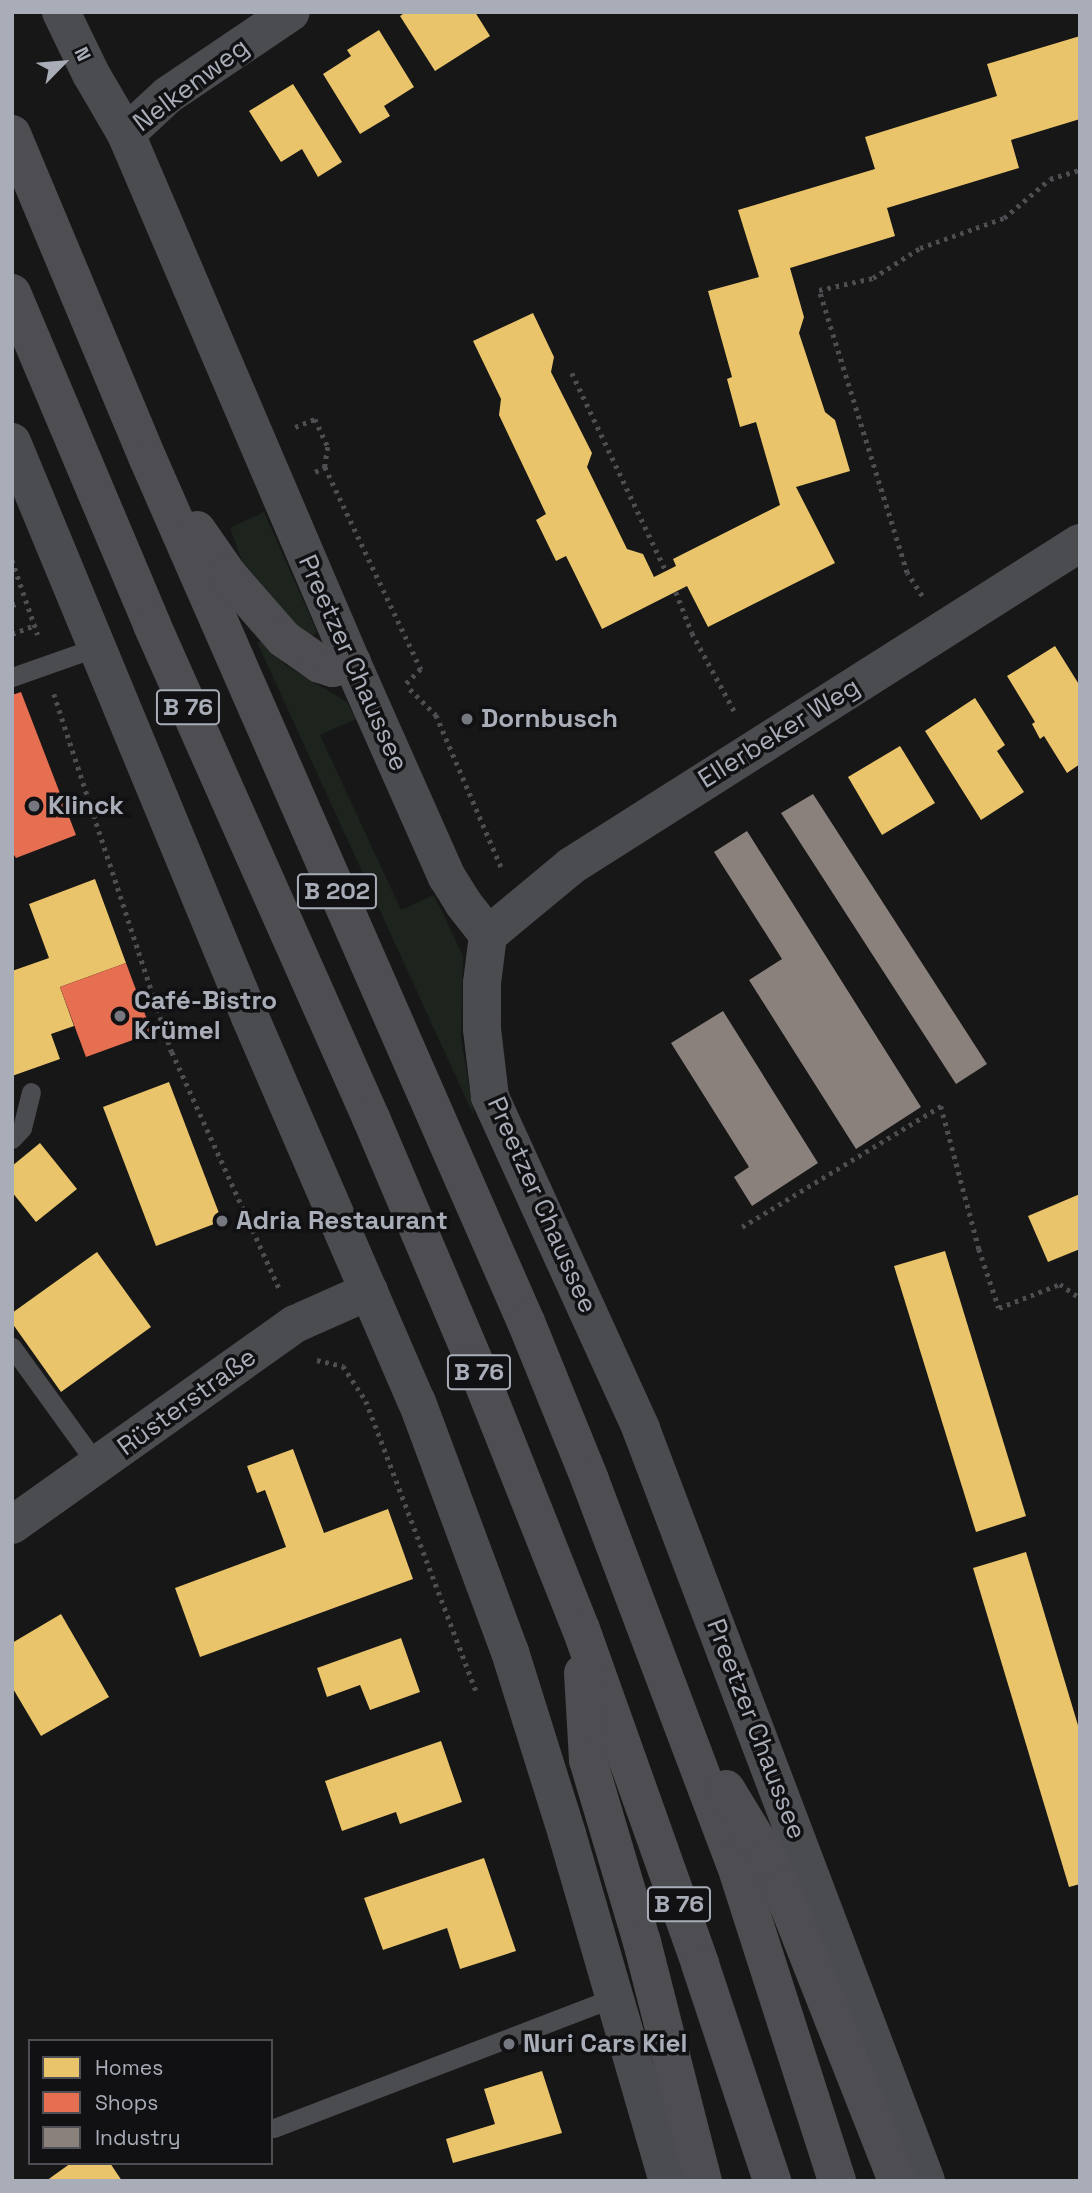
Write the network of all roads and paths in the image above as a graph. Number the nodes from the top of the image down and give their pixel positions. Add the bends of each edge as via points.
1 (61, 12) edge
2 (291, 12) edge
3 (12, 134) edge
4 (125, 134) junction
5 (1080, 170) edge
6 (12, 293) edge
7 (572, 373) dead end
8 (292, 429) dead end
9 (12, 442) edge
10 (148, 459) junction
11 (325, 467) junction
12 (315, 472) dead end
13 (1080, 542) edge
14 (12, 560) edge
15 (666, 571) dead end
16 (676, 592) dead end
17 (36, 625) junction
18 (942, 629) junction
19 (12, 634) edge
20 (97, 647) junction
21 (352, 663) junction
22 (46, 665) junction
23 (12, 677) edge
24 (405, 684) dead end
25 (754, 748) junction
26 (488, 935) junction
27 (31, 1092) dead end
28 (12, 1139) edge
29 (742, 1227) dead end
30 (369, 1291) junction
31 (1080, 1298) edge
32 (526, 1322) joint
33 (295, 1324) junction
34 (12, 1347) edge
35 (98, 1466) junction
36 (12, 1525) edge
37 (581, 1629) junction
38 (479, 1701) dead end
39 (683, 1718) junction
40 (616, 1997) junction
41 (274, 2128) dead end
42 (668, 2181) edge
43 (703, 2181) edge
44 (772, 2181) edge
45 (837, 2181) edge
46 (897, 2181) edge
47 (926, 2181) edge

1 - 4 street, Preetzer Chaussee
2 - 4 street, Nelkenweg via 168,95
3 - 10 highway
4 - 21 street, Preetzer Chaussee
5 - 18 path via 1050,179 1004,218 919,248 873,278 819,290 907,572
6 - 37 highway, B 76 via 459,1326
7 - 15 path
8 - 11 path via 315,419 328,447
9 - 20 street
10 - 21 highway via 229,576 284,639 320,664 332,668
10 - 32 highway, B 202
11 - 12 path
11 - 24 path via 421,669
13 - 18 street, Ellerbeker Weg
14 - 17 path
16 - 25 path via 692,633
17 - 19 path
17 - 22 path
18 - 25 street, Ellerbeker Weg
20 - 22 lane
20 - 30 street
21 - 26 street, Preetzer Chaussee via 447,877
22 - 23 lane
22 - 33 path via 172,1052
25 - 26 street, Ellerbeker Weg via 571,866
26 - 47 street, Preetzer Chaussee via 482,1029 491,1097 641,1429
27 - 28 lane via 22,1128
29 - 31 path via 941,1106 999,1308 1060,1284
30 - 33 street, Rüsterstraße
30 - 40 street via 417,1402 510,1652
32 - 39 highway, B 76
33 - 35 street, Rüsterstraße
33 - 38 path via 316,1359 342,1366 366,1401
34 - 35 lane
35 - 36 street, Rüsterstraße
37 - 43 highway via 588,1760 642,1942
37 - 44 highway, B 76
39 - 45 highway, B 76 via 743,1887
39 - 46 highway via 768,1858
40 - 41 lane
40 - 42 street

